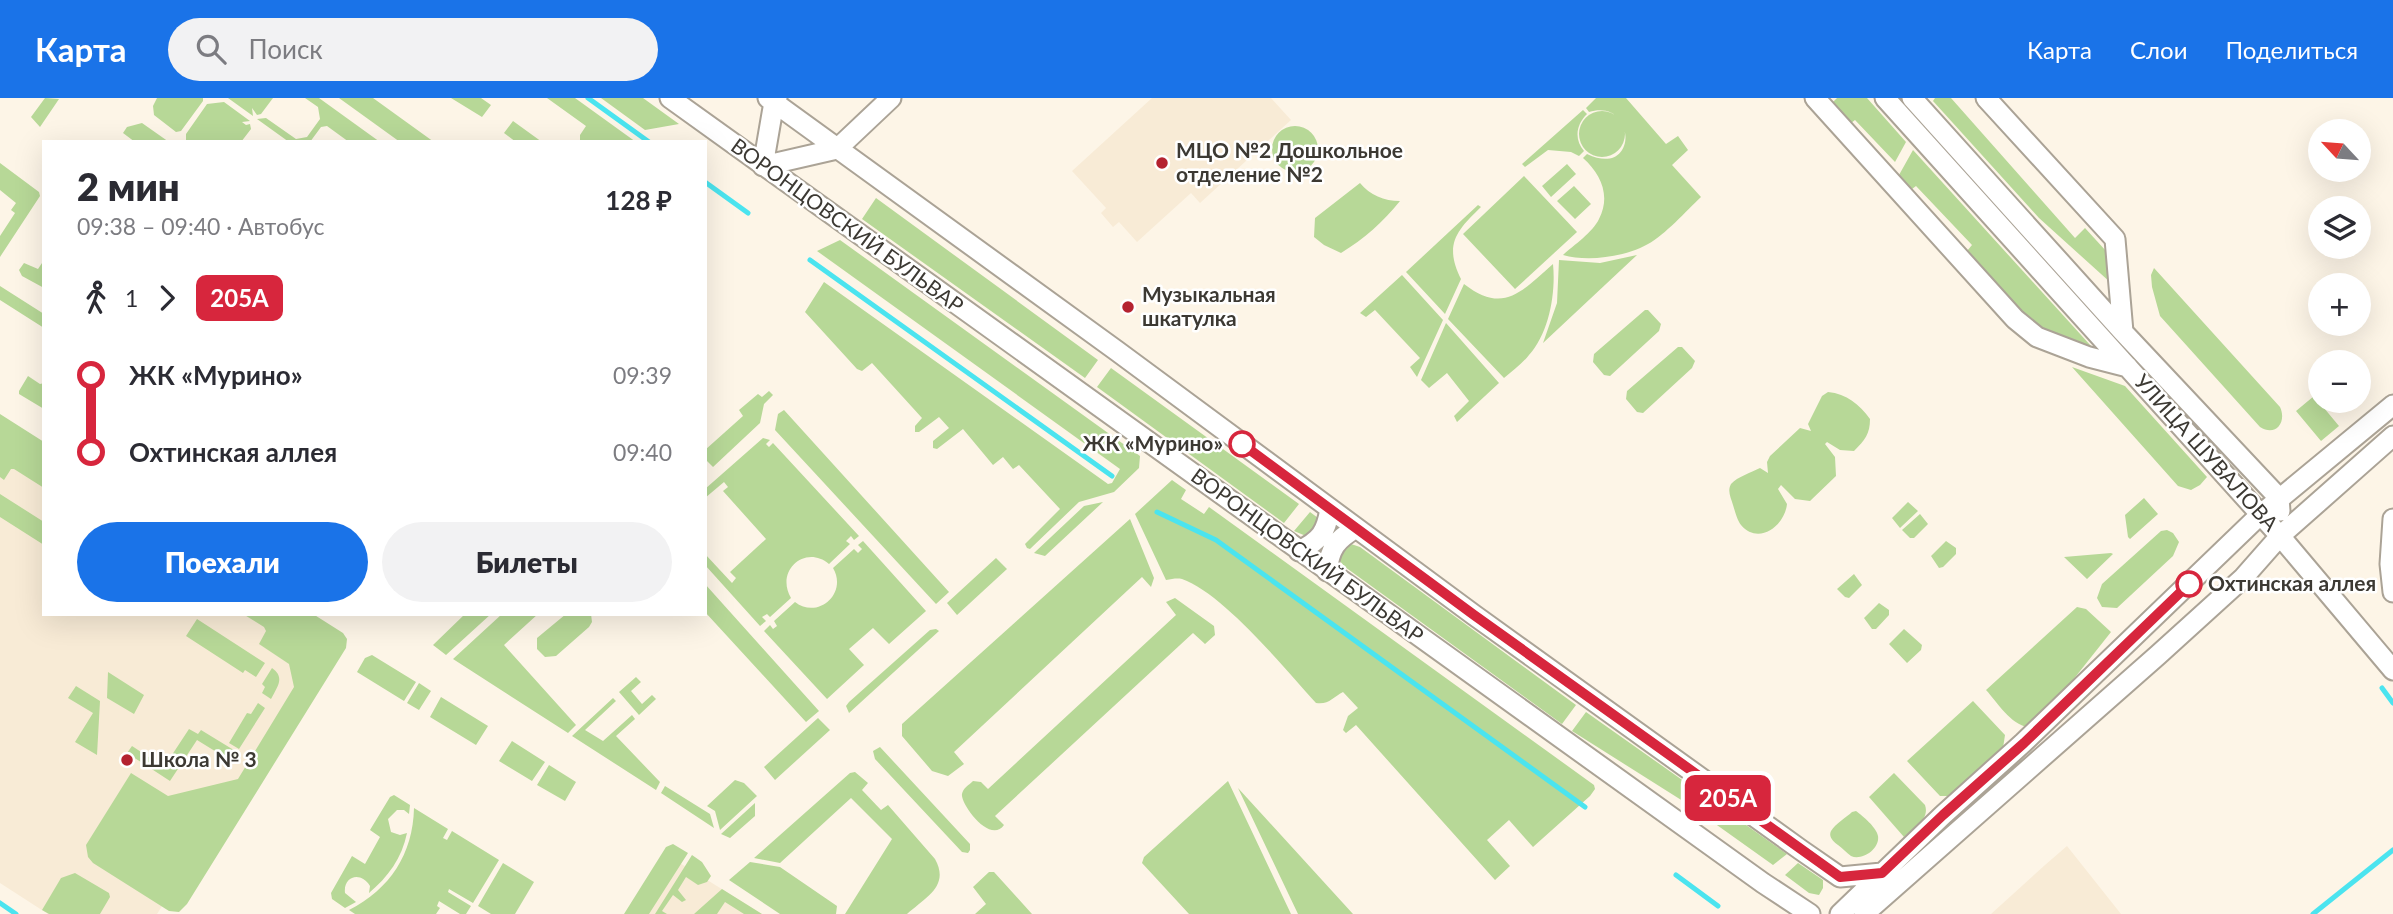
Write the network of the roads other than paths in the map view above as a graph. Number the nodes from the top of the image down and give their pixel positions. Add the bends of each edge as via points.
1 (670, 98) edge
2 (891, 98) edge
3 (1815, 98) edge
4 (1885, 98) edge
5 (1912, 98) edge
6 (1986, 98) edge
7 (773, 99) edge
8 (837, 149) junction
9 (763, 166) junction
10 (2123, 332) junction
11 (2128, 367) junction
12 (2393, 405) edge
13 (2393, 436) edge
14 (2279, 498) junction
15 (1330, 509) junction
16 (2261, 514) junction
17 (2393, 519) edge
18 (1356, 528) junction
19 (2280, 536) junction
20 (1299, 551) junction
21 (1327, 571) junction
22 (2393, 592) edge
23 (2393, 670) edge
24 (1882, 873) junction
25 (1840, 877) junction
26 (1810, 914) edge
27 (1831, 914) edge
28 (1840, 914) edge
29 (1864, 914) edge

1 - 9 street, ВОРОНЦОВСКИЙ БУЛЬВАР
2 - 8 street
3 - 11 street via 2037,337
4 - 11 street, УЛИЦА ШУВАЛОВА
5 - 10 street, УЛИЦА ШУВАЛОВА
6 - 10 street via 2115,239
7 - 8 street
7 - 9 street
8 - 9 street
8 - 15 street
9 - 20 street, ВОРОНЦОВСКИЙ БУЛЬВАР
10 - 14 street, УЛИЦА ШУВАЛОВА
11 - 16 street, УЛИЦА ШУВАЛОВА
12 - 14 street
13 - 19 street
14 - 16 street
14 - 19 street, УЛИЦА ШУВАЛОВА
15 - 18 street
15 - 20 street via 1327,527 1315,543
16 - 19 street, УЛИЦА ШУВАЛОВА
16 - 24 street
17 - 22 street
18 - 21 street via 1341,537 1329,554
18 - 25 street
19 - 23 street
19 - 29 street via 2243,578 2177,638
20 - 21 street, ВОРОНЦОВСКИЙ БУЛЬВАР
21 - 26 street, ВОРОНЦОВСКИЙ БУЛЬВАР
24 - 25 street
24 - 28 street
25 - 27 street via 1842,903

